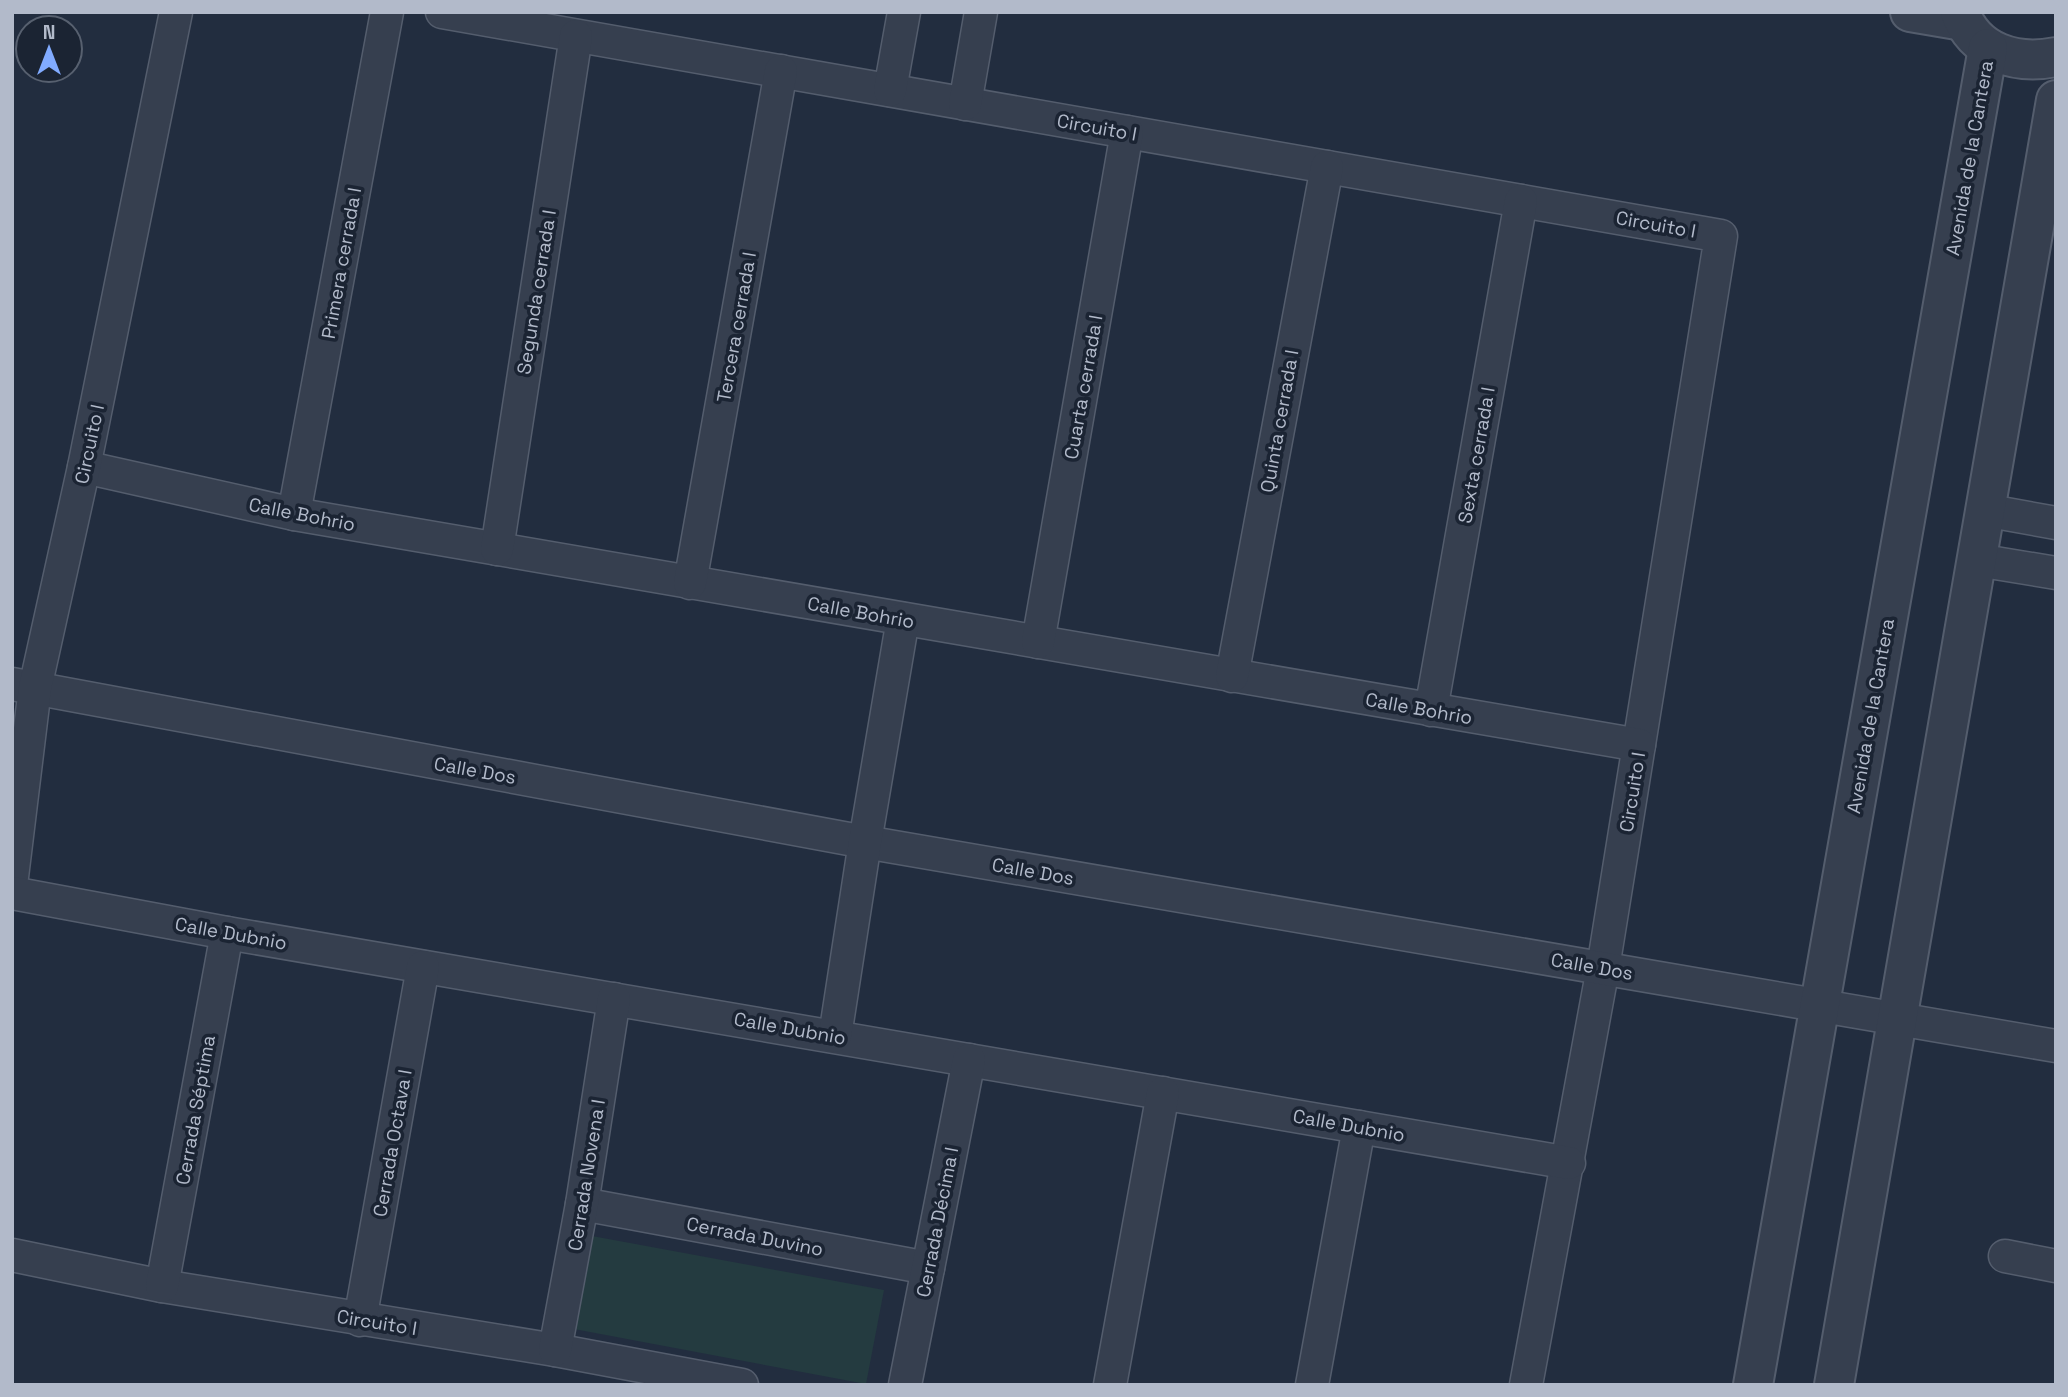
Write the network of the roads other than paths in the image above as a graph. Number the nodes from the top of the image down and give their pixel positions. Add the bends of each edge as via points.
1 (176, 12) edge
2 (387, 12) edge
3 (442, 12) edge
4 (904, 12) edge
5 (981, 12) edge
6 (1910, 12) edge
7 (1971, 27) edge
8 (576, 36) junction
9 (2056, 57) edge
10 (781, 71) junction
11 (890, 90) junction
12 (2056, 100) edge
13 (965, 104) junction
14 (1127, 132) junction
15 (1327, 167) junction
16 (1521, 201) junction
17 (84, 467) junction
18 (1984, 510) junction
19 (295, 514) junction
20 (2056, 523) edge
21 (497, 549) junction
22 (1977, 560) junction
23 (2056, 573) edge
24 (690, 583) junction
25 (903, 619) junction
26 (1038, 642) junction
27 (1232, 676) junction
28 (24, 686) edge
29 (1431, 710) junction
30 (1639, 745) junction
31 (865, 842) junction
32 (12, 877) edge
33 (12, 892) edge
34 (227, 933) junction
35 (423, 967) junction
36 (1603, 968) junction
37 (614, 999) junction
38 (1819, 1005) junction
39 (1896, 1018) junction
40 (835, 1035) junction
41 (2056, 1045) edge
42 (969, 1060) junction
43 (1163, 1093) junction
44 (1359, 1127) junction
45 (1569, 1163) junction
46 (582, 1204) junction
47 (12, 1255) edge
48 (2005, 1256) dead end
49 (2056, 1266) edge
50 (928, 1268) junction
51 (162, 1286) junction
52 (360, 1320) junction
53 (555, 1350) junction
54 (727, 1383) edge
55 (905, 1385) edge
56 (1110, 1385) edge
57 (1311, 1385) edge
58 (1526, 1385) edge
59 (1753, 1385) edge
60 (1834, 1385) edge

1 - 17 street, Circuito I
2 - 19 street, Primera cerrada I
3 - 8 street, Circuito I
4 - 11 street
5 - 13 street
6 - 7 street
7 - 9 street via 2012,59
7 - 38 street, Avenida de la Cantera
8 - 10 street, Circuito I
8 - 21 street, Segunda cerrada I
10 - 11 street, Circuito I
10 - 24 street, Tercera cerrada I
11 - 13 street, Circuito I
12 - 18 street
13 - 14 street, Circuito I
14 - 15 street, Circuito I
14 - 26 street, Cuarta cerrada I
15 - 16 street, Circuito I
15 - 27 street, Quinta cerrada I
16 - 29 street, Sexta cerrada I
16 - 30 street, Circuito I via 1721,236
17 - 19 street, Calle Bohrio
17 - 28 street, Circuito I
18 - 20 street
18 - 22 street
19 - 21 street, Calle Bohrio
21 - 24 street, Calle Bohrio
22 - 23 street
22 - 39 street
24 - 25 street, Calle Bohrio
25 - 26 street, Calle Bohrio
25 - 31 street
26 - 27 street, Calle Bohrio
27 - 29 street, Calle Bohrio
28 - 31 street, Calle Dos
28 - 32 street, Circuito I
29 - 30 street, Calle Bohrio
30 - 36 street, Circuito I
31 - 36 street, Calle Dos
31 - 40 street
33 - 34 street, Calle Dubnio
34 - 35 street, Calle Dubnio
34 - 51 street, Cerrada Séptima
35 - 37 street, Calle Dubnio
35 - 52 street, Cerrada Octava I
36 - 38 street, Calle Dos
36 - 45 street, Circuito I
37 - 40 street, Calle Dubnio
37 - 46 street, Cerrada Novena I
38 - 39 street, Calle Dos
38 - 59 street, Avenida de la Cantera
39 - 41 street, Calle Dos
39 - 60 street
40 - 42 street, Calle Dubnio
42 - 43 street, Calle Dubnio
42 - 50 street, Cerrada Décima I
43 - 44 street, Calle Dubnio
43 - 56 street
44 - 45 street, Calle Dubnio
44 - 57 street
45 - 58 street, Circuito I
46 - 50 street, Cerrada Duvino
46 - 53 street, Cerrada Novena I
47 - 51 street, Circuito I
48 - 49 street
50 - 55 street, Cerrada Décima I
51 - 52 street, Circuito I
52 - 53 street, Circuito I
53 - 54 street, Circuito I

